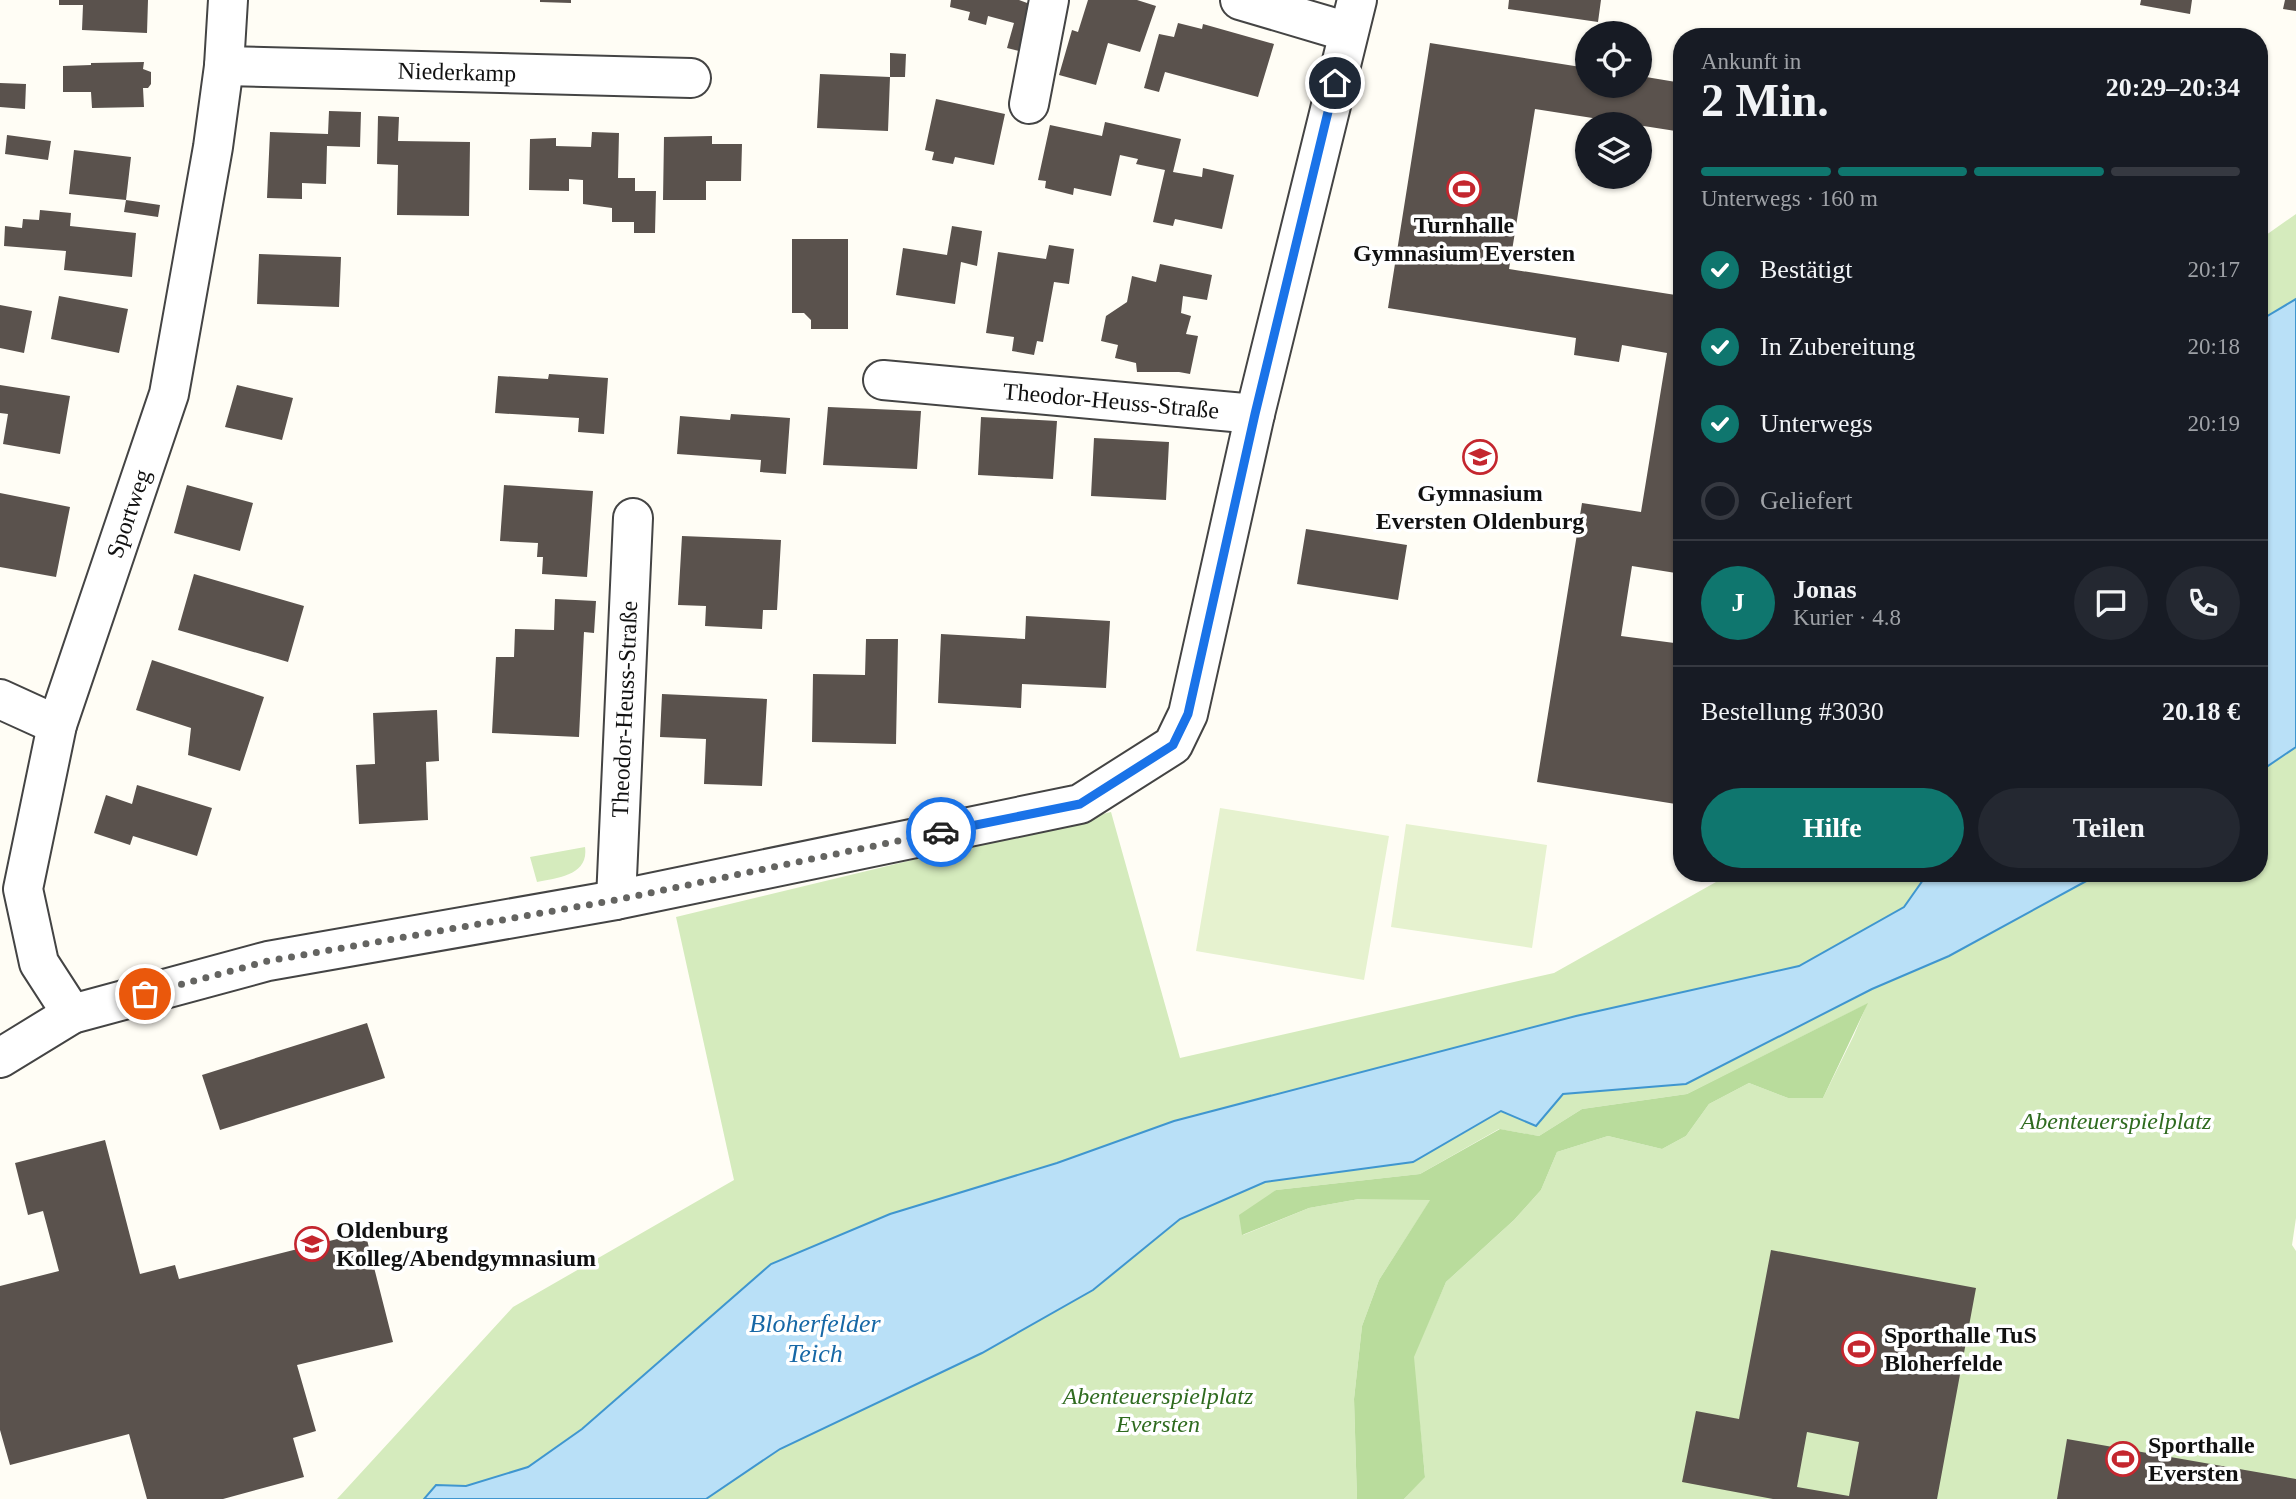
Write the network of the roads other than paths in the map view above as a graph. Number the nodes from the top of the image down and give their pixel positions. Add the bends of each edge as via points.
1 (228, 0) edge
2 (1049, 0) edge
3 (1240, 0) edge
4 (1352, 16) edge
5 (224, 66) junction
6 (691, 78) dead end
7 (1029, 104) dead end
8 (883, 380) dead end
9 (1255, 414) junction
10 (633, 517) dead end
11 (0, 699) edge
12 (57, 725) junction
13 (616, 900) junction
14 (72, 1014) junction
15 (0, 1058) edge

1 - 5 street, Sportweg
2 - 7 street
3 - 4 street
4 - 9 street, Theodor-Heuss-Straße
5 - 6 street, Niederkamp
5 - 12 street, Sportweg via 169,394
8 - 9 street, Theodor-Heuss-Straße
9 - 13 street, Theodor-Heuss-Straße via 1188,714 1173,745 1080,804
10 - 13 street, Theodor-Heuss-Straße
11 - 12 street
12 - 14 street, Sportweg via 23,889 38,963
13 - 14 street, Theodor-Heuss-Straße via 268,961
14 - 15 street, Theodor-Heuss-Straße

